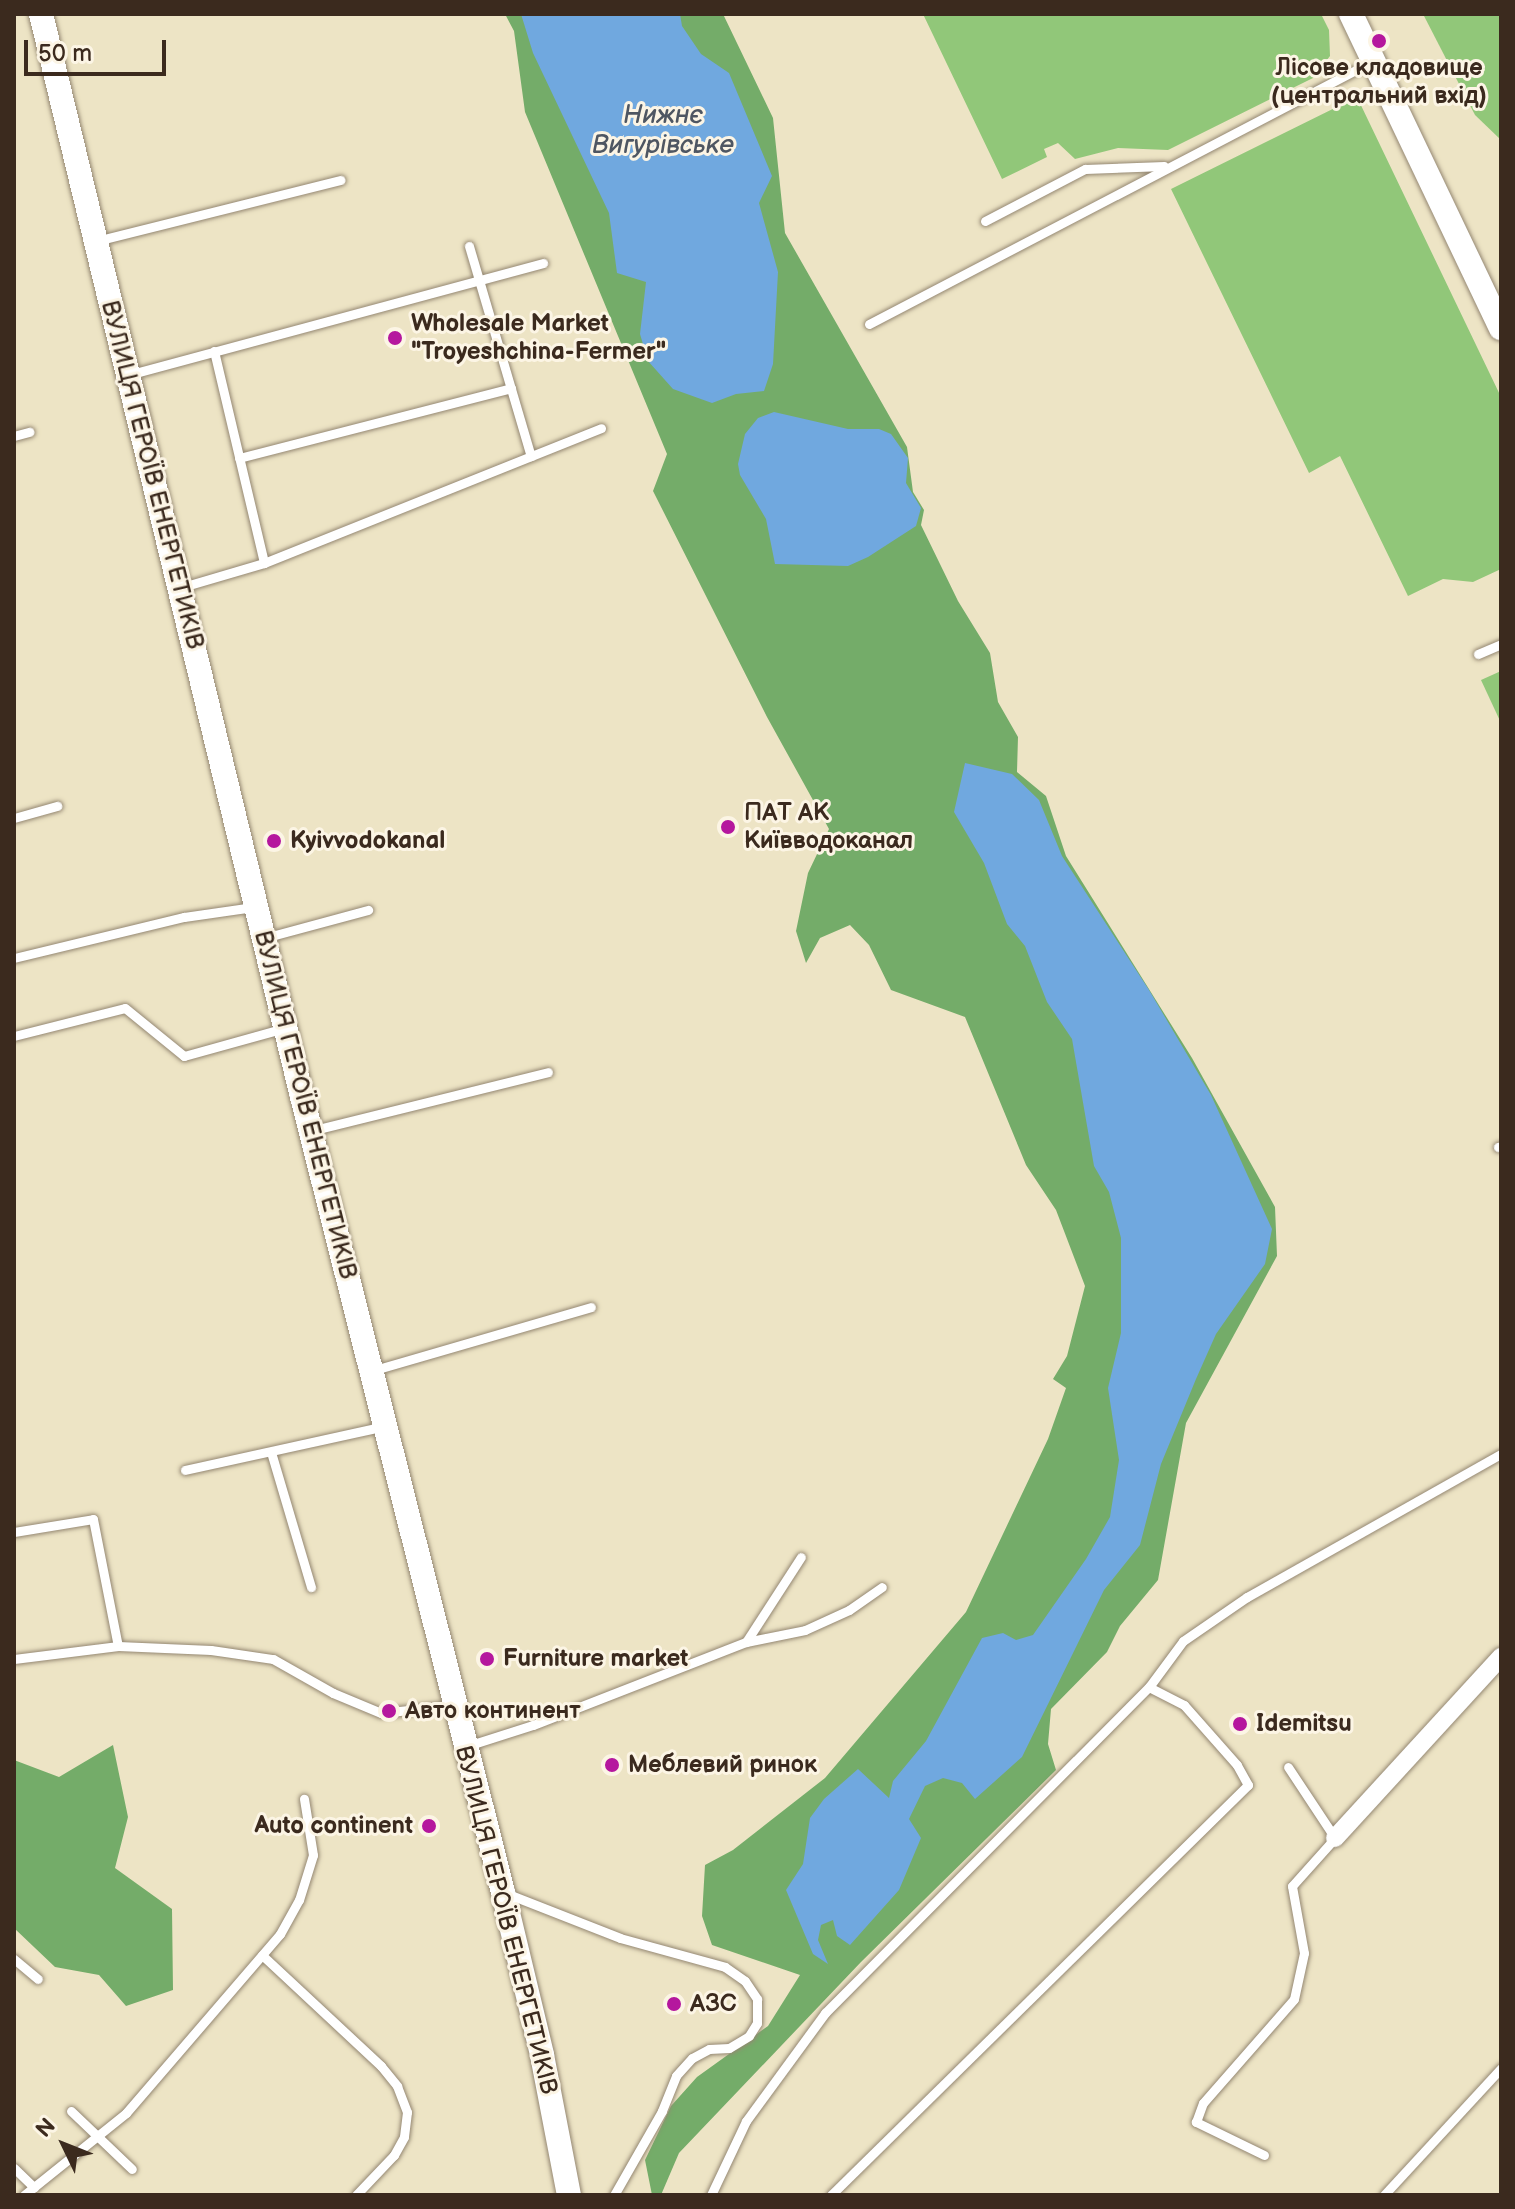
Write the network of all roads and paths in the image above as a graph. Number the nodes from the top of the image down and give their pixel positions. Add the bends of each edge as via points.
1 (41, 14) edge
2 (1351, 14) edge
3 (1373, 61) junction
4 (1167, 165) junction
5 (340, 180) dead end
6 (985, 221) dead end
7 (96, 241) junction
8 (469, 246) dead end
9 (543, 263) dead end
10 (479, 280) junction
11 (869, 324) dead end
12 (1501, 328) edge
13 (214, 351) junction
14 (128, 375) junction
15 (511, 388) junction
16 (601, 428) dead end
17 (29, 432) dead end
18 (14, 436) edge
19 (531, 456) junction
20 (239, 458) junction
21 (264, 563) junction
22 (179, 588) junction
23 (1501, 644) edge
24 (1478, 654) dead end
25 (57, 806) dead end
26 (14, 818) edge
27 (256, 907) junction
28 (368, 910) dead end
29 (264, 938) junction
30 (14, 958) edge
31 (285, 1028) junction
32 (14, 1036) edge
33 (548, 1072) dead end
34 (310, 1131) junction
35 (591, 1307) dead end
36 (371, 1371) junction
37 (385, 1426) junction
38 (271, 1452) junction
39 (1501, 1454) edge
40 (185, 1470) dead end
41 (14, 1532) edge
42 (801, 1557) dead end
43 (311, 1587) dead end
44 (882, 1587) dead end
45 (746, 1642) junction
46 (118, 1646) junction
47 (1501, 1657) edge
48 (14, 1659) edge
49 (1149, 1687) junction
50 (455, 1705) junction
51 (464, 1747) junction
52 (1288, 1767) dead end
53 (304, 1799) dead end
54 (1335, 1838) junction
55 (503, 1892) junction
56 (262, 1955) junction
57 (14, 1959) edge
58 (38, 1979) dead end
59 (1501, 2068) edge
60 (71, 2111) dead end
61 (97, 2136) junction
62 (1264, 2155) dead end
63 (14, 2168) edge
64 (132, 2169) dead end
65 (34, 2187) junction
66 (24, 2195) edge
67 (356, 2195) edge
68 (568, 2195) edge
69 (614, 2195) edge
70 (711, 2195) edge
71 (831, 2195) edge
72 (1384, 2195) edge

1 - 7 street, ВУЛИЦЯ ГЕРОЇВ ЕНЕРГЕТИКІВ
2 - 3 street
3 - 4 lane
3 - 12 street
4 - 6 lane via 1085,169
4 - 11 lane
5 - 7 lane
7 - 14 street, ВУЛИЦЯ ГЕРОЇВ ЕНЕРГЕТИКІВ
8 - 10 lane
9 - 10 lane
10 - 13 lane
10 - 15 lane
13 - 14 lane
13 - 20 lane
14 - 22 street, ВУЛИЦЯ ГЕРОЇВ ЕНЕРГЕТИКІВ
15 - 19 lane
15 - 20 lane
16 - 19 lane
17 - 18 lane
19 - 21 lane
20 - 21 lane
21 - 22 lane
22 - 27 street, ВУЛИЦЯ ГЕРОЇВ ЕНЕРГЕТИКІВ
23 - 24 lane
25 - 26 lane
27 - 29 street, ВУЛИЦЯ ГЕРОЇВ ЕНЕРГЕТИКІВ
27 - 30 lane via 184,917
28 - 29 lane
29 - 31 street, ВУЛИЦЯ ГЕРОЇВ ЕНЕРГЕТИКІВ
31 - 32 lane via 184,1056 125,1008
31 - 34 street, ВУЛИЦЯ ГЕРОЇВ ЕНЕРГЕТИКІВ
33 - 34 lane
34 - 36 street, ВУЛИЦЯ ГЕРОЇВ ЕНЕРГЕТИКІВ
35 - 36 lane
36 - 37 street, ВУЛИЦЯ ГЕРОЇВ ЕНЕРГЕТИКІВ
37 - 38 lane
37 - 50 street, ВУЛИЦЯ ГЕРОЇВ ЕНЕРГЕТИКІВ
38 - 40 lane
38 - 43 lane
39 - 49 lane via 1247,1597 1183,1641
41 - 46 lane via 93,1519
42 - 45 lane
44 - 45 lane via 805,1630
45 - 51 lane
46 - 48 lane
46 - 50 lane via 273,1659 381,1713
47 - 54 street
49 - 70 lane via 825,2013 746,2121
49 - 71 lane via 1184,1705 1248,1785
50 - 51 street, ВУЛИЦЯ ГЕРОЇВ ЕНЕРГЕТИКІВ
51 - 55 street, ВУЛИЦЯ ГЕРОЇВ ЕНЕРГЕТИКІВ
52 - 54 lane
53 - 56 lane via 313,1855 299,1900
54 - 62 lane via 1292,1886 1304,1953 1294,1999 1203,2103 1196,2122
55 - 68 street, ВУЛИЦЯ ГЕРОЇВ ЕНЕРГЕТИКІВ
55 - 69 lane via 620,1938 725,1967 745,1981 757,1999 757,2023 749,2036 692,2058 676,2076
56 - 61 lane via 126,2113
56 - 67 lane via 397,2086 407,2112 404,2137
57 - 58 lane
59 - 72 lane
60 - 61 lane
61 - 64 lane
61 - 65 lane
63 - 65 lane
65 - 66 lane

